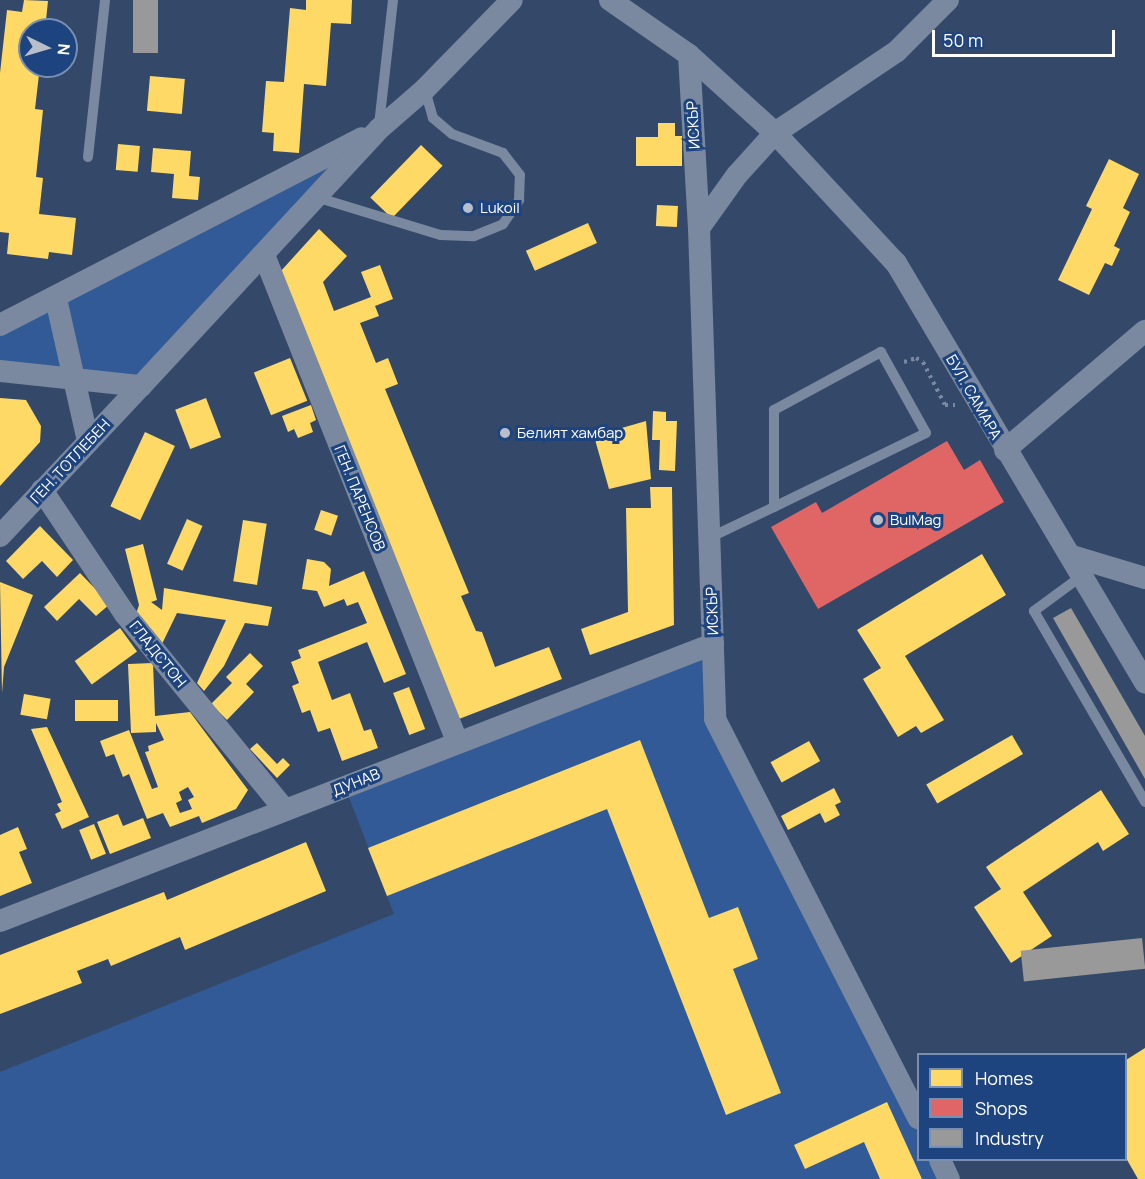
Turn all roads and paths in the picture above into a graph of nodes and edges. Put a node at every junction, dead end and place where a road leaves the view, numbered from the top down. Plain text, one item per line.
1 (105, 0) edge
2 (393, 0) edge
3 (512, 0) edge
4 (610, 0) edge
5 (948, 0) edge
6 (689, 55) junction
7 (425, 89) junction
8 (379, 129) junction
9 (775, 133) junction
10 (88, 157) dead end
11 (319, 198) junction
12 (699, 228) junction
13 (264, 255) junction
14 (56, 299) junction
15 (0, 325) edge
16 (1145, 331) edge
17 (891, 370) junction
18 (0, 371) edge
19 (75, 380) junction
20 (141, 386) junction
21 (974, 396) junction
22 (88, 441) junction
23 (1005, 450) junction
24 (42, 490) junction
25 (774, 507) junction
26 (0, 536) edge
27 (709, 538) junction
28 (1078, 565) junction
29 (1145, 578) edge
30 (713, 644) junction
31 (1145, 683) edge
32 (457, 741) junction
33 (1145, 802) edge
34 (285, 810) junction
35 (0, 921) edge
36 (917, 1116) edge
37 (941, 1161) edge
38 (950, 1179) edge

1 - 10 lane
2 - 8 lane
3 - 7 street
4 - 6 street, БУЛ. САМАРА
5 - 9 street
6 - 9 street, БУЛ. САМАРА
6 - 12 street, ИСКЪР
7 - 8 street
7 - 11 lane
8 - 11 street, ГЕН. ТОТЛЕБЕН
8 - 14 street
9 - 12 street
9 - 21 street, БУЛ. САМАРА
11 - 13 street, ГЕН. ТОТЛЕБЕН
12 - 27 street, ИСКЪР
13 - 20 street, ГЕН. ТОТЛЕБЕН
13 - 32 street, ГЕН. ПАРЕНСОВ
14 - 15 street
14 - 19 street
16 - 23 street
17 - 21 path
17 - 25 lane
17 - 25 lane
18 - 19 street
19 - 20 street
19 - 22 street
20 - 22 street, ГЕН. ТОТЛЕБЕН
21 - 23 street, БУЛ. САМАРА
22 - 24 street, ГЕН. ТОТЛЕБЕН
23 - 28 street, БУЛ. САМАРА
24 - 26 street, ГЕН. ТОТЛЕБЕН
24 - 34 street, ГЛАДСТОН
25 - 27 lane
27 - 30 street, ИСКЪР
28 - 29 street
28 - 31 street, БУЛ. САМАРА
28 - 33 lane
30 - 32 street, ДУНАВ
30 - 36 street, ИСКЪР
32 - 34 street, ДУНАВ
34 - 35 street, ДУНАВ
37 - 38 street

